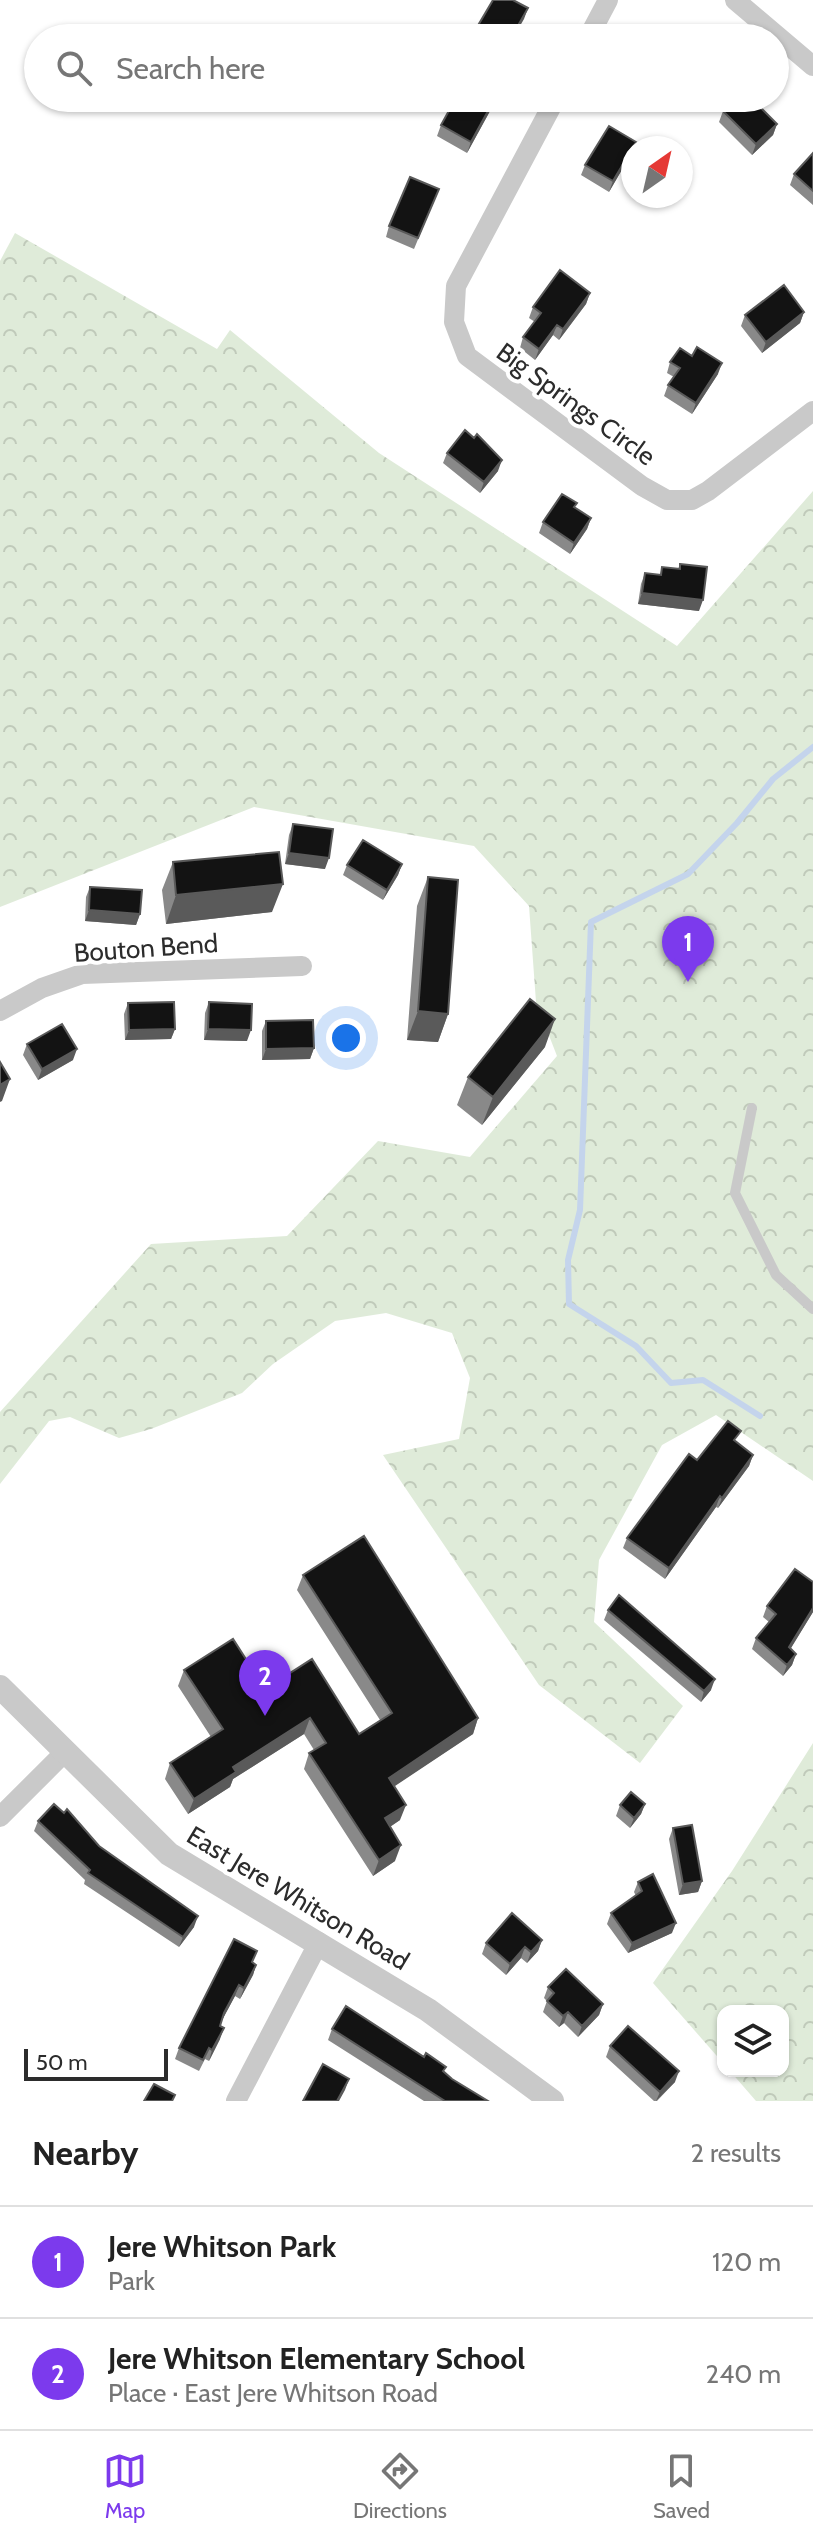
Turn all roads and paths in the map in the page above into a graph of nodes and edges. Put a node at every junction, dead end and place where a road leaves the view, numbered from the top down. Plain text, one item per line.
1 (608, 0) edge
2 (735, 0) edge
3 (595, 24) edge
4 (763, 24) edge
5 (789, 46) edge
6 (813, 66) edge
7 (549, 112) edge
8 (813, 411) edge
9 (302, 966) dead end
10 (0, 1011) edge
11 (752, 1108) dead end
12 (813, 1309) edge
13 (0, 1687) edge
14 (64, 1753) junction
15 (0, 1817) edge
16 (319, 1942) junction
17 (236, 2101) edge
18 (552, 2101) edge

1 - 3 street
2 - 4 street
5 - 6 street
7 - 8 street, Big Springs Circle
9 - 10 street, Bouton Bend
11 - 12 lane
13 - 14 street, East Jere Whitson Road
14 - 15 street
14 - 16 street, East Jere Whitson Road
16 - 17 street
16 - 18 street, East Jere Whitson Road

